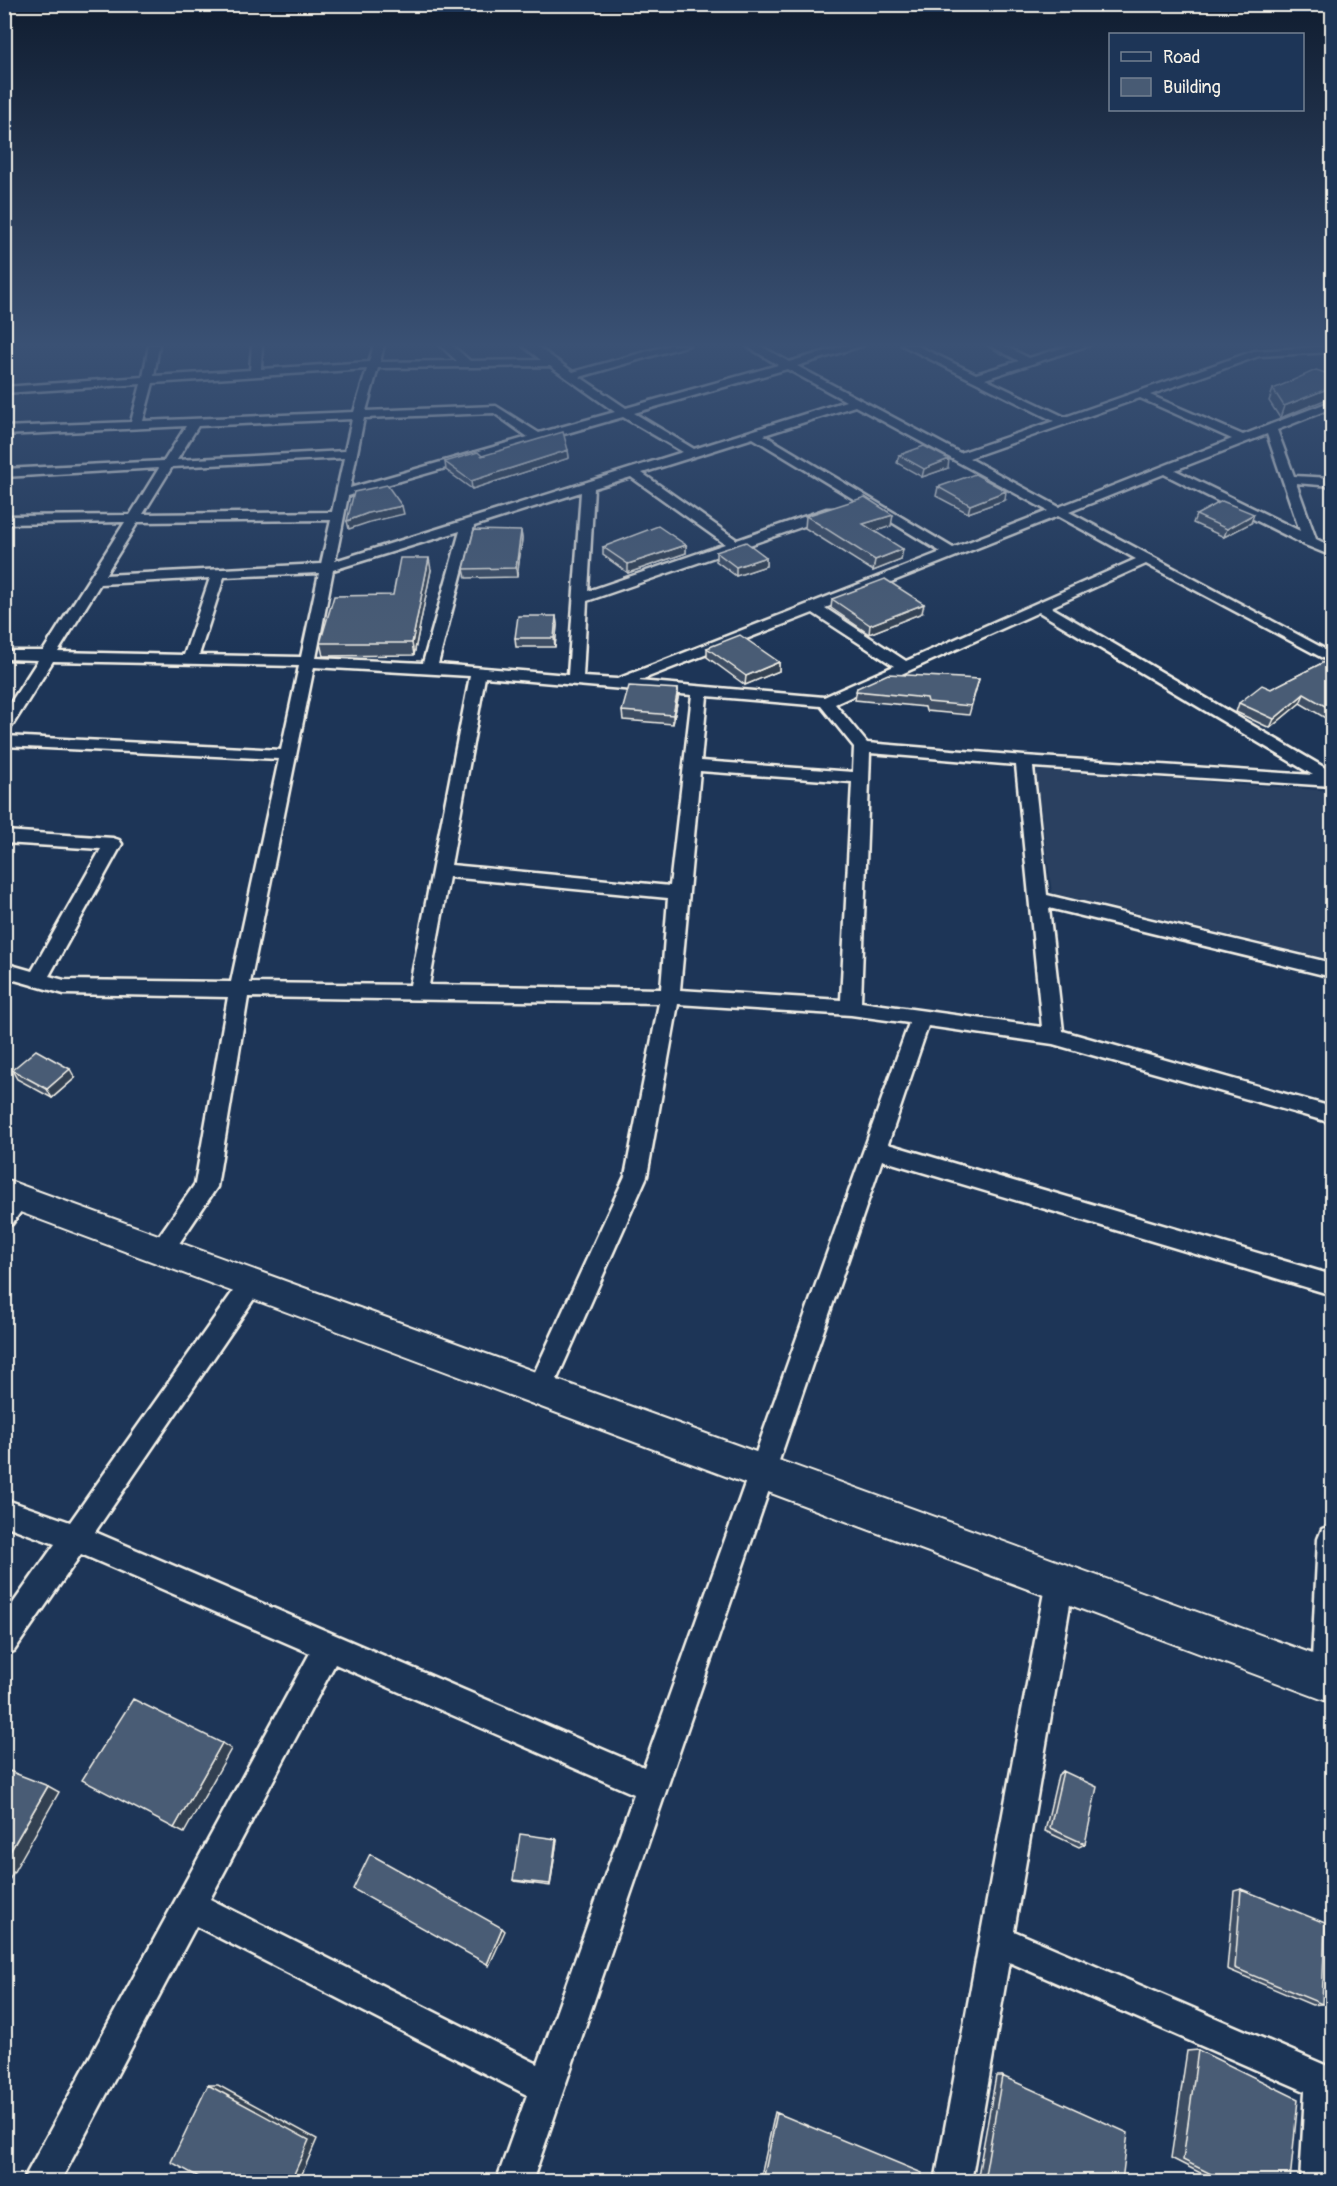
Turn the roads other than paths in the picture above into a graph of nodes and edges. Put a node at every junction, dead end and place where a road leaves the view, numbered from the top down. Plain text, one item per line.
1 (178, 447) edge
2 (352, 447) edge
3 (506, 447) edge
4 (683, 447) edge
5 (713, 447) edge
6 (777, 447) edge
7 (939, 447) edge
8 (990, 447) edge
9 (1223, 447) edge
10 (1278, 447) edge
11 (693, 453) junction
12 (351, 454) junction
13 (959, 458) junction
14 (167, 464) junction
15 (1165, 470) junction
16 (632, 472) junction
17 (4, 473) edge
18 (1289, 479) junction
19 (1332, 482) edge
20 (588, 486) junction
21 (342, 494) junction
22 (865, 500) junction
23 (1058, 511) junction
24 (338, 516) junction
25 (134, 518) junction
26 (4, 520) edge
27 (468, 524) junction
28 (1310, 542) junction
29 (735, 545) junction
30 (1332, 552) edge
31 (952, 553) junction
32 (1147, 559) junction
33 (327, 568) junction
34 (219, 573) junction
35 (96, 580) junction
36 (582, 598) junction
37 (814, 607) junction
38 (1040, 607) junction
39 (4, 655) edge
40 (49, 655) junction
41 (190, 659) junction
42 (1332, 659) edge
43 (307, 662) junction
44 (904, 667) junction
45 (429, 668) junction
46 (478, 672) junction
47 (575, 679) junction
48 (619, 683) junction
49 (700, 690) junction
50 (826, 702) junction
51 (4, 726) edge
52 (4, 741) edge
53 (862, 747) junction
54 (288, 755) junction
55 (1024, 761) junction
56 (692, 765) junction
57 (861, 778) junction
58 (1332, 780) edge
59 (4, 837) edge
60 (441, 870) junction
61 (678, 893) junction
62 (1039, 899) junction
63 (4, 970) edge
64 (1332, 970) edge
65 (37, 980) junction
66 (239, 990) junction
67 (418, 992) junction
68 (670, 996) junction
69 (851, 1008) junction
70 (921, 1018) junction
71 (1053, 1036) junction
72 (1332, 1115) edge
73 (875, 1149) junction
74 (10, 1202) edge
75 (162, 1250) junction
76 (252, 1283) junction
77 (1332, 1285) edge
78 (540, 1389) junction
79 (763, 1471) junction
80 (4, 1512) edge
81 (76, 1538) junction
82 (1332, 1539) edge
83 (1060, 1581) junction
84 (4, 1641) edge
85 (328, 1648) junction
86 (1329, 1681) edge
87 (652, 1786) junction
88 (189, 1905) junction
89 (996, 1940) junction
90 (1328, 2083) edge
91 (547, 2087) junction
92 (40, 2181) edge
93 (514, 2181) edge
94 (953, 2181) edge
95 (1318, 2181) edge

1 - 14 street
2 - 12 street
3 - 21 street
4 - 11 street
5 - 11 street
6 - 22 street
7 - 13 street
8 - 13 street
9 - 15 street
10 - 18 street
11 - 16 street
12 - 14 street
12 - 21 street
13 - 23 street
14 - 17 street
14 - 25 street
15 - 23 street
15 - 28 street
16 - 20 street
16 - 29 street
18 - 19 street
18 - 28 street
20 - 27 street
20 - 36 street
21 - 24 street
22 - 29 street
22 - 31 street
23 - 31 street
23 - 32 street
24 - 25 street
24 - 33 street
25 - 26 street
25 - 35 street
27 - 33 street
27 - 45 street
28 - 30 street
29 - 36 street
31 - 37 street
32 - 38 street
32 - 42 street
33 - 34 street
33 - 43 street
34 - 35 street
34 - 41 street
35 - 40 street
36 - 47 street
37 - 44 street
37 - 48 street
38 - 44 street
38 - 58 street
39 - 40 street
40 - 41 street
40 - 51 street
41 - 43 street
43 - 45 street
43 - 54 street
44 - 50 street
45 - 46 street
46 - 47 street
46 - 60 street
47 - 48 street
48 - 49 street
49 - 50 street
49 - 56 street
50 - 53 street
52 - 54 street
53 - 55 street
53 - 57 street
54 - 66 street
55 - 58 street
55 - 62 street
56 - 57 street
56 - 61 street
57 - 69 street
59 - 65 street
60 - 61 street
60 - 67 street
61 - 68 street
62 - 64 street
62 - 71 street
63 - 65 street
65 - 66 street
66 - 67 street
66 - 75 street
67 - 68 street
68 - 69 street
68 - 78 street
69 - 70 street
70 - 71 street
70 - 73 street
71 - 72 street
73 - 77 street
73 - 79 street
74 - 75 street
75 - 76 street
76 - 78 street
76 - 81 street
78 - 79 street
79 - 83 street
79 - 87 street
80 - 81 street
81 - 84 street
81 - 85 street
82 - 86 street
83 - 86 street
83 - 89 street
85 - 87 street
85 - 88 street
87 - 91 street
88 - 91 street
88 - 92 street
89 - 90 street
89 - 94 street
90 - 95 street
91 - 93 street

